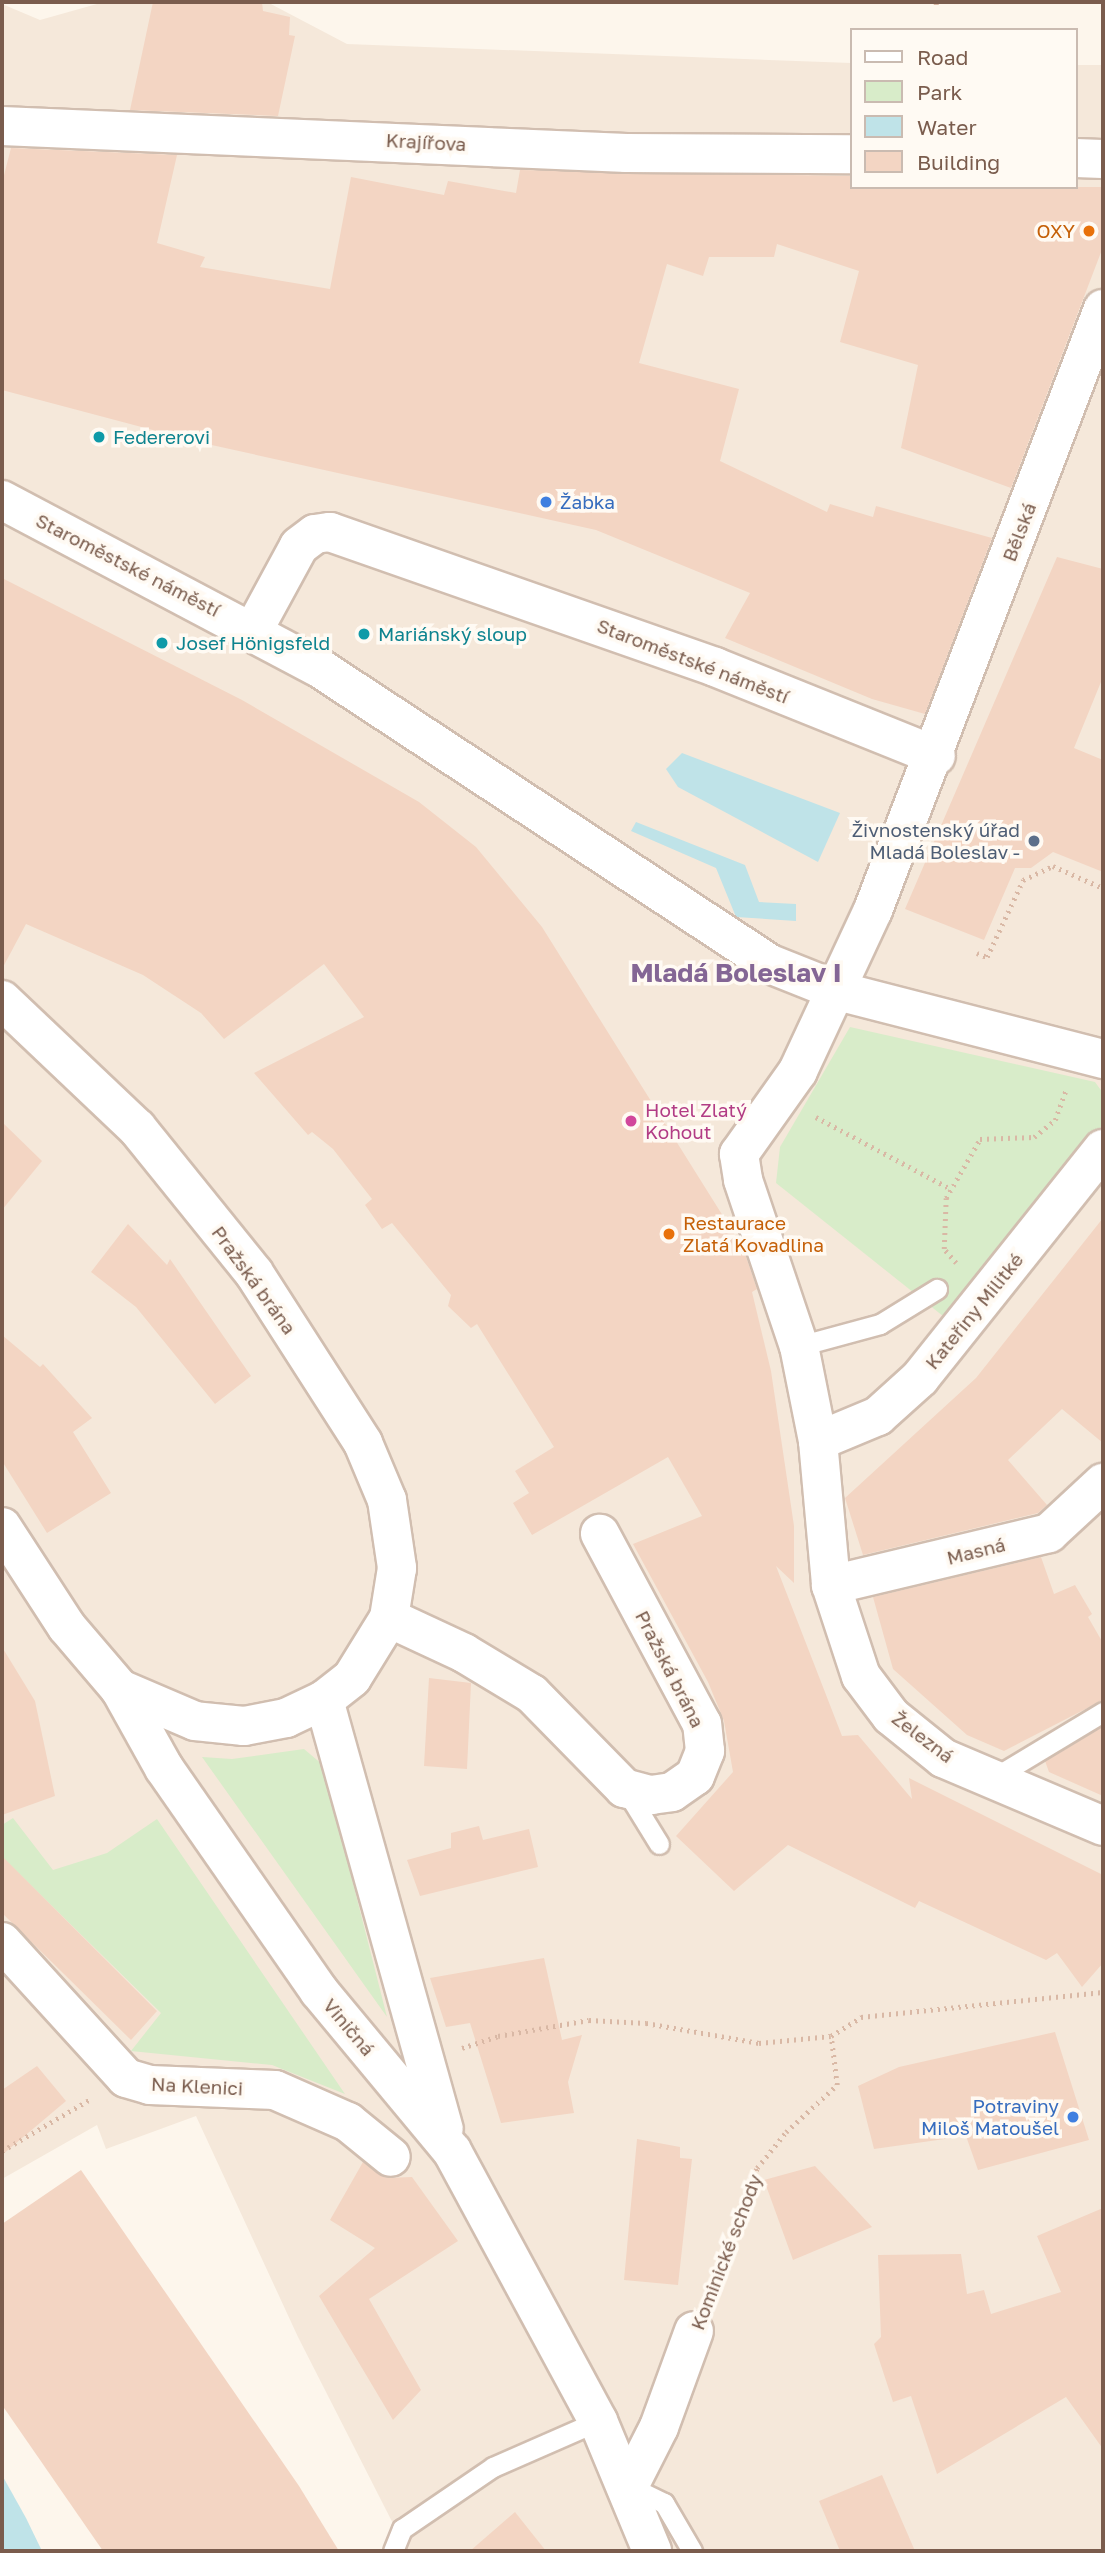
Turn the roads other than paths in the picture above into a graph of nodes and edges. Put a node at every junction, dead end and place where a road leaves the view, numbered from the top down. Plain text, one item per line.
1 (2, 126) edge
2 (850, 154) edge
3 (1077, 158) edge
4 (1103, 159) edge
5 (1103, 309) edge
6 (2, 500) edge
7 (254, 629) junction
8 (936, 756) junction
9 (838, 992) junction
10 (2, 1000) edge
11 (1092, 1054) edge
12 (1103, 1149) edge
13 (937, 1289) dead end
14 (799, 1346) junction
15 (818, 1441) junction
16 (1103, 1483) edge
17 (2, 1527) edge
18 (600, 1534) dead end
19 (831, 1586) junction
20 (389, 1618) junction
21 (120, 1689) junction
22 (324, 1700) junction
23 (1103, 1712) edge
24 (991, 1779) junction
25 (624, 1788) junction
26 (1103, 1826) edge
27 (659, 1844) dead end
28 (2, 1942) edge
29 (452, 2151) junction
30 (391, 2157) dead end
31 (694, 2331) road end
32 (598, 2421) junction
33 (629, 2486) junction
34 (393, 2551) edge
35 (652, 2551) edge
36 (692, 2551) edge

1 - 2 street, Krajířova
3 - 4 street
5 - 8 street, Bělská
6 - 7 street, Staroměstské náměstí
7 - 8 street, Staroměstské náměstí
7 - 9 street, Staroměstské náměstí
8 - 9 street
9 - 11 street, Staroměstské náměstí
9 - 14 street, Železná
10 - 20 street, Pražská brána
12 - 15 street, Kateřiny Militké
13 - 14 lane
14 - 15 street, Železná
15 - 19 street, Železná
16 - 19 street, Masná
17 - 21 street, Viničná
18 - 25 street, Pražská brána
19 - 24 street, Železná
20 - 22 street, Pražská brána
20 - 25 street
21 - 22 street, Pražská brána
21 - 29 street, Viničná
22 - 29 street
23 - 24 lane
24 - 26 street, Železná
25 - 27 lane
28 - 30 street, Na Klenici
29 - 32 street, Viničná
31 - 33 street, Kominické schody
32 - 33 street, Viničná
32 - 34 lane
33 - 35 street, Viničná
33 - 36 lane

